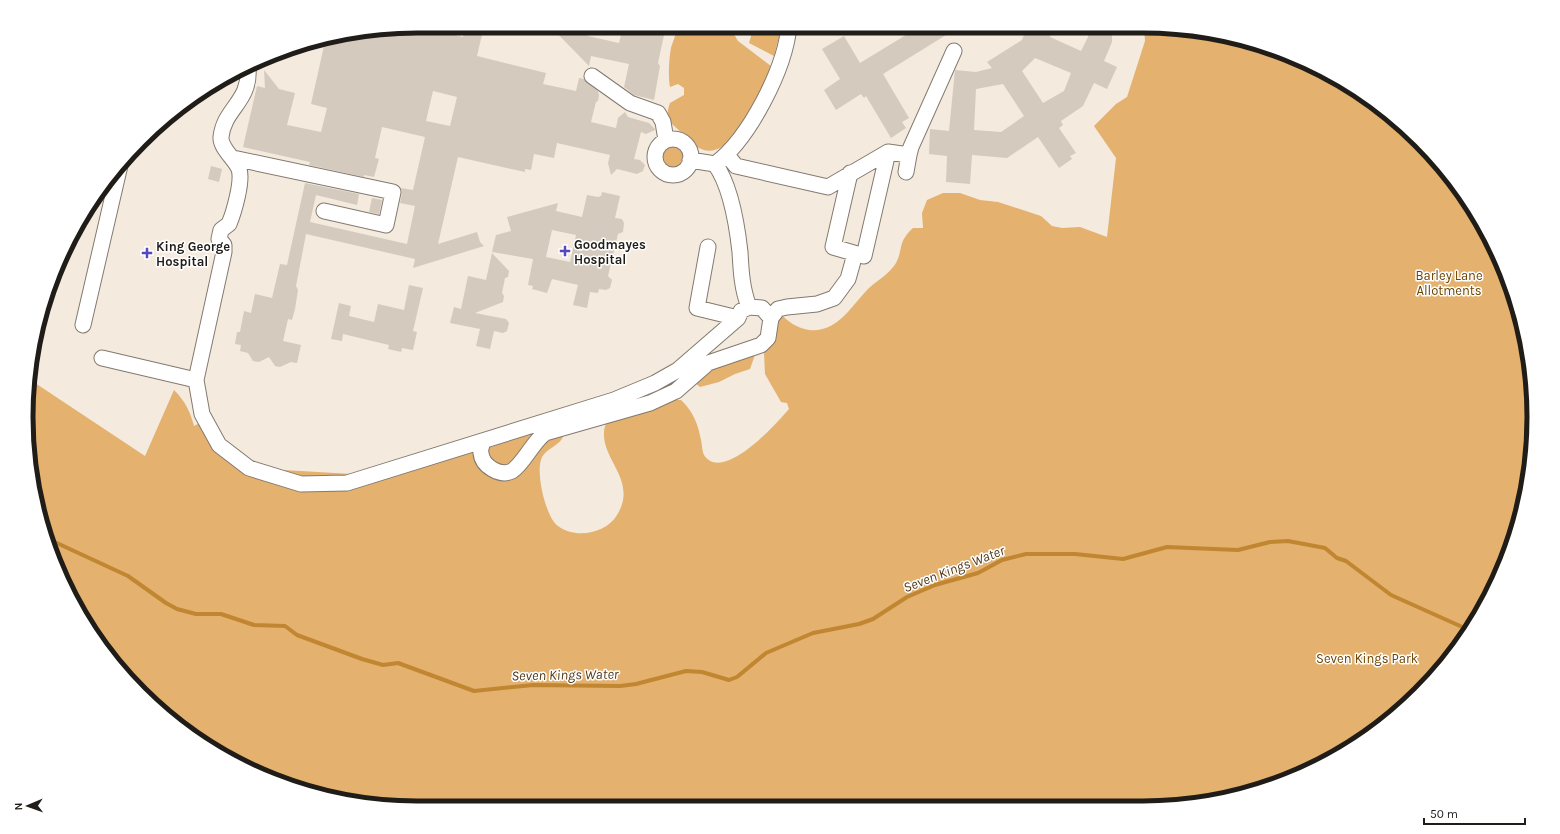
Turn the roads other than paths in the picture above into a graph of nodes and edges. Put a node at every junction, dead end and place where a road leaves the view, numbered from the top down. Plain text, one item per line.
1 (787, 33) edge
2 (954, 51) dead end
3 (248, 73) edge
4 (592, 76) dead end
5 (666, 140) junction
6 (888, 152) junction
7 (727, 155) junction
8 (909, 155) junction
9 (233, 158) junction
10 (690, 160) junction
11 (715, 164) junction
12 (906, 172) dead end
13 (850, 173) junction
14 (117, 177) edge
15 (324, 211) dead end
16 (708, 247) dead end
17 (855, 254) junction
18 (749, 306) junction
19 (738, 318) junction
20 (771, 318) junction
21 (83, 325) dead end
22 (102, 358) dead end
23 (196, 380) junction
24 (483, 441) junction

1 - 7 lane
2 - 8 lane
3 - 9 lane
4 - 5 lane
5 - 10 lane
5 - 10 lane
6 - 8 lane
6 - 13 lane
6 - 17 lane
7 - 11 lane
7 - 13 lane
8 - 12 lane
9 - 15 lane
9 - 23 lane
10 - 11 lane
11 - 18 lane
13 - 17 lane
14 - 21 lane
16 - 19 lane
17 - 20 lane
18 - 19 lane
18 - 20 lane
19 - 24 lane
20 - 24 lane
22 - 23 lane
23 - 24 lane

